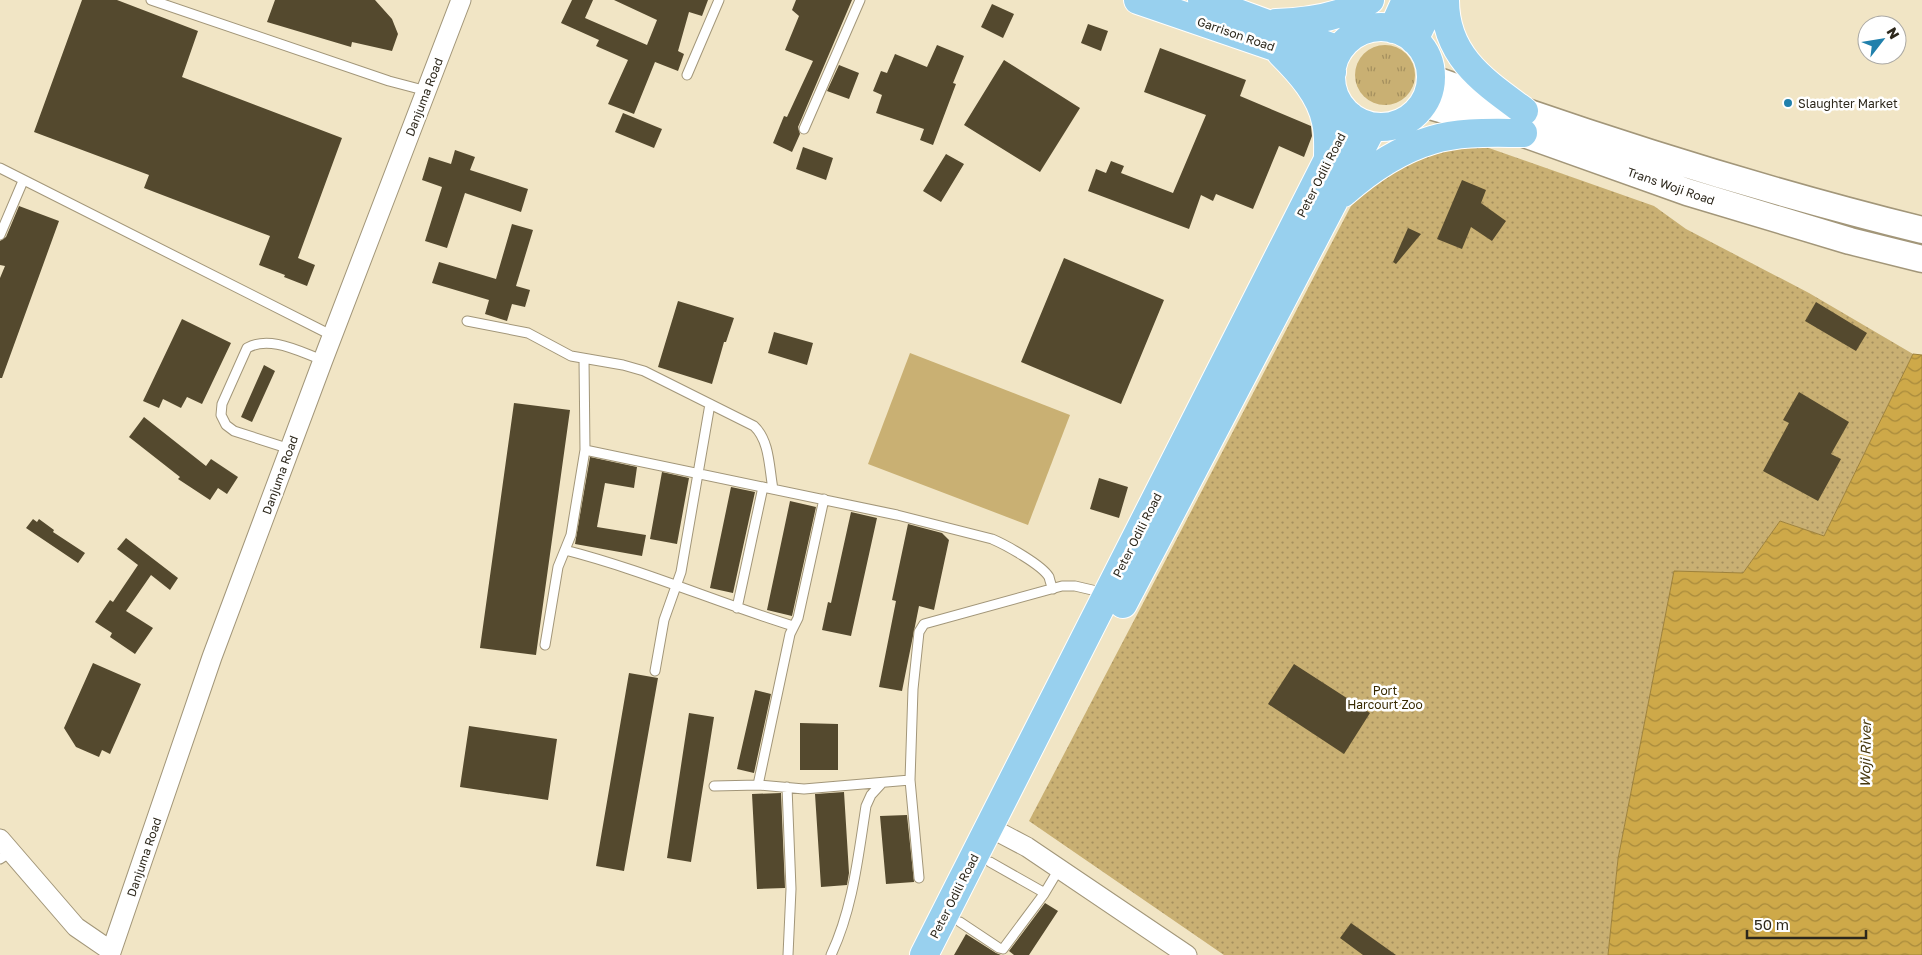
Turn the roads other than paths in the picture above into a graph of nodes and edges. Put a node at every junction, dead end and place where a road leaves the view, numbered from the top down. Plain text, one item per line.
1 (151, 0) edge
2 (461, 0) edge
3 (719, 0) edge
4 (860, 0) edge
5 (1138, 0) edge
6 (1202, 0) edge
7 (1370, 0) edge
8 (1406, 0) edge
9 (1433, 0) edge
10 (1445, 0) edge
11 (1403, 34) junction
12 (1270, 35) junction
13 (1336, 61) junction
14 (687, 75) dead end
15 (427, 91) junction
16 (1428, 91) junction
17 (1361, 122) junction
18 (1524, 122) junction
19 (804, 129) dead end
20 (1328, 163) junction
21 (0, 168) edge
22 (24, 181) junction
23 (1331, 204) junction
24 (1922, 230) edge
25 (0, 235) edge
26 (1922, 259) edge
27 (466, 321) dead end
28 (333, 336) junction
29 (584, 359) junction
30 (323, 360) junction
31 (710, 404) junction
32 (290, 449) junction
33 (586, 450) junction
34 (697, 473) junction
35 (763, 487) junction
36 (773, 489) junction
37 (824, 500) junction
38 (565, 550) junction
39 (676, 584) junction
40 (1053, 589) junction
41 (1107, 593) junction
42 (737, 608) junction
43 (793, 626) junction
44 (545, 645) dead end
45 (655, 671) dead end
46 (910, 780) junction
47 (882, 783) junction
48 (758, 785) junction
49 (714, 786) dead end
50 (787, 787) junction
51 (996, 830) junction
52 (4, 850) edge
53 (990, 862) junction
54 (1059, 869) junction
55 (919, 878) dead end
56 (1043, 892) junction
57 (960, 922) junction
58 (111, 953) edge
59 (788, 955) edge
60 (831, 955) edge
61 (924, 955) edge
62 (943, 955) edge
63 (1187, 955) edge

1 - 15 lane
2 - 15 street, Danjuma Road
3 - 14 lane
4 - 19 lane
5 - 12 main road, Garrison Road
6 - 12 main road, Garrison Road
7 - 12 main road
8 - 11 main road
9 - 11 main road
10 - 18 main road
11 - 13 main road
11 - 16 main road
12 - 13 main road, Garrison Road
12 - 20 main road
13 - 17 main road
15 - 28 street, Danjuma Road
16 - 17 main road
16 - 18 main road, Trans Woji Road
17 - 20 main road, Peter Odili Road
17 - 23 main road, Peter Odili Road
18 - 23 main road
18 - 24 main road, Trans Woji Road
18 - 26 main road, Trans Woji Road
20 - 41 main road, Peter Odili Road
21 - 22 lane
22 - 25 lane
22 - 28 lane
23 - 51 main road, Peter Odili Road
27 - 29 lane
28 - 30 street, Danjuma Road
29 - 31 lane
29 - 33 lane
30 - 32 street, Danjuma Road
30 - 32 lane
31 - 34 lane
31 - 36 lane
32 - 58 street, Danjuma Road
33 - 34 lane
33 - 38 lane
34 - 35 lane
34 - 39 lane
35 - 36 lane
35 - 42 lane
36 - 37 lane
37 - 40 lane
37 - 43 lane
38 - 39 lane
38 - 44 lane
39 - 42 lane
39 - 45 lane
40 - 41 lane
40 - 46 lane
41 - 51 main road, Peter Odili Road
42 - 43 lane
43 - 48 lane
46 - 47 lane
46 - 55 lane
47 - 50 lane
47 - 60 lane
48 - 49 lane
48 - 50 lane
50 - 59 lane
51 - 53 main road, Peter Odili Road
51 - 54 street
51 - 61 main road, Peter Odili Road
52 - 58 street
53 - 56 lane
53 - 57 main road, Peter Odili Road
54 - 56 lane
54 - 63 street
56 - 57 lane
57 - 62 main road, Peter Odili Road

